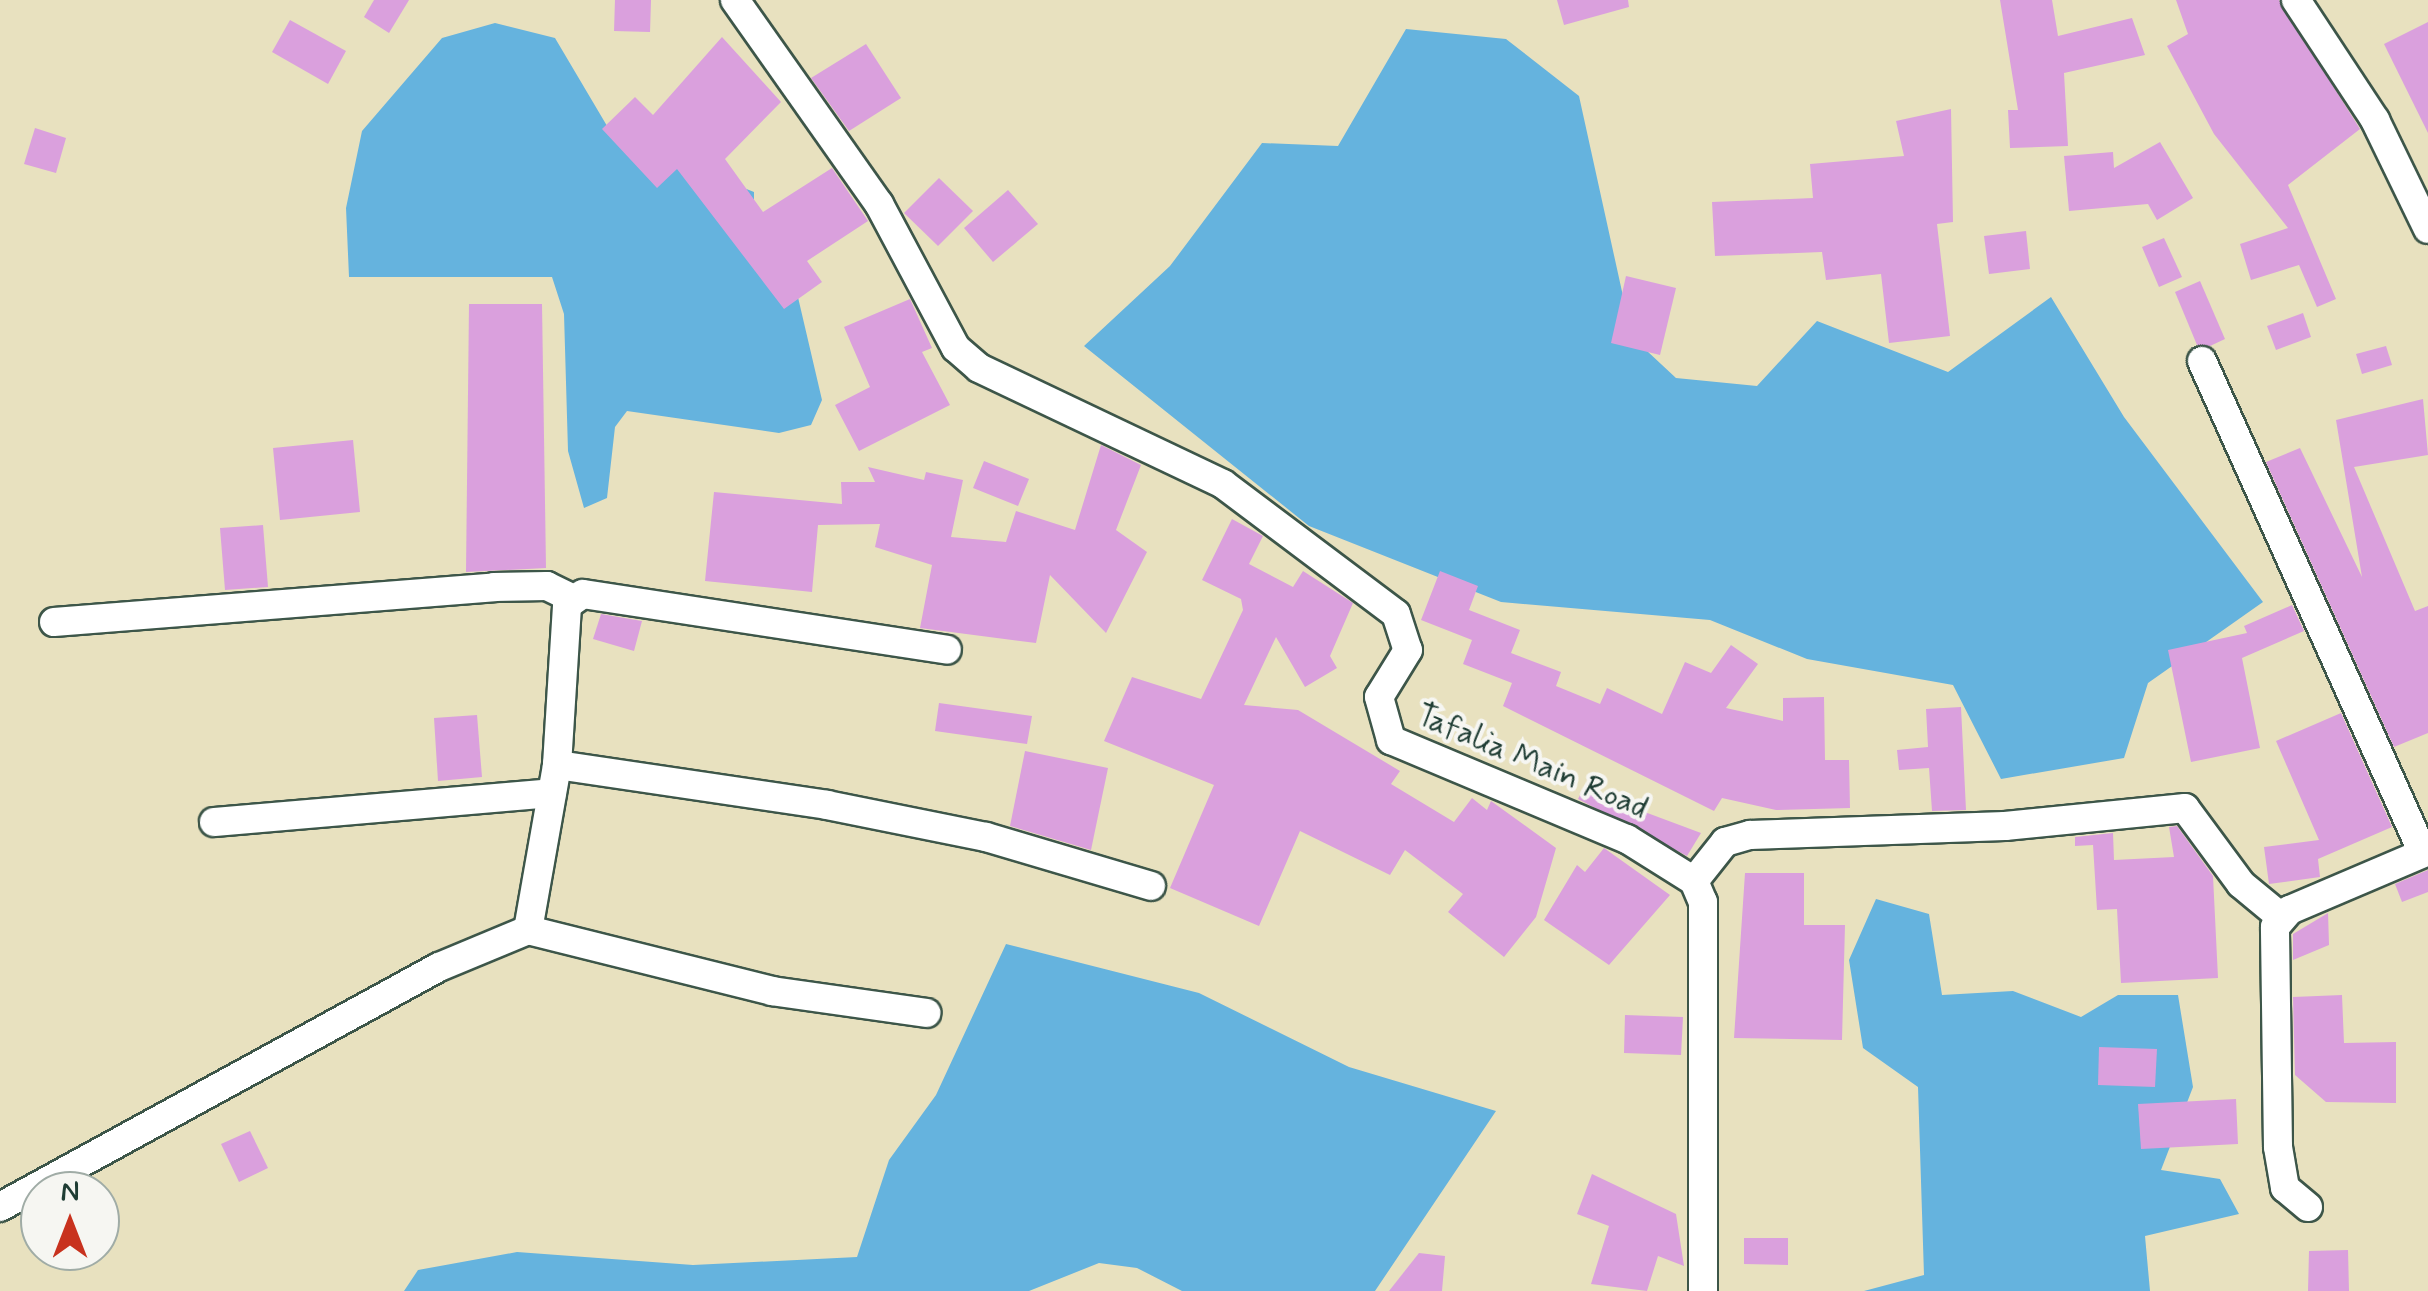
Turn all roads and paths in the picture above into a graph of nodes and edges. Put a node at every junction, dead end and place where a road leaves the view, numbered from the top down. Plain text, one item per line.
1 (734, 0) edge
2 (2296, 0) edge
3 (2428, 229) edge
4 (2202, 361) dead end
5 (572, 598) junction
6 (54, 622) dead end
7 (946, 650) dead end
8 (554, 779) junction
9 (214, 822) dead end
10 (2426, 852) edge
11 (1694, 882) junction
12 (1151, 886) dead end
13 (2281, 917) junction
14 (528, 930) junction
15 (926, 1013) dead end
16 (0, 1207) edge
17 (2308, 1208) dead end
18 (1703, 1291) edge

1 - 11 street, Tafalia Main Road
2 - 3 street
4 - 10 street
5 - 6 street
5 - 7 street
5 - 8 street
8 - 9 street
8 - 12 street
8 - 14 street
10 - 13 street
11 - 13 street
11 - 18 street
13 - 17 street
14 - 15 street
14 - 16 street

